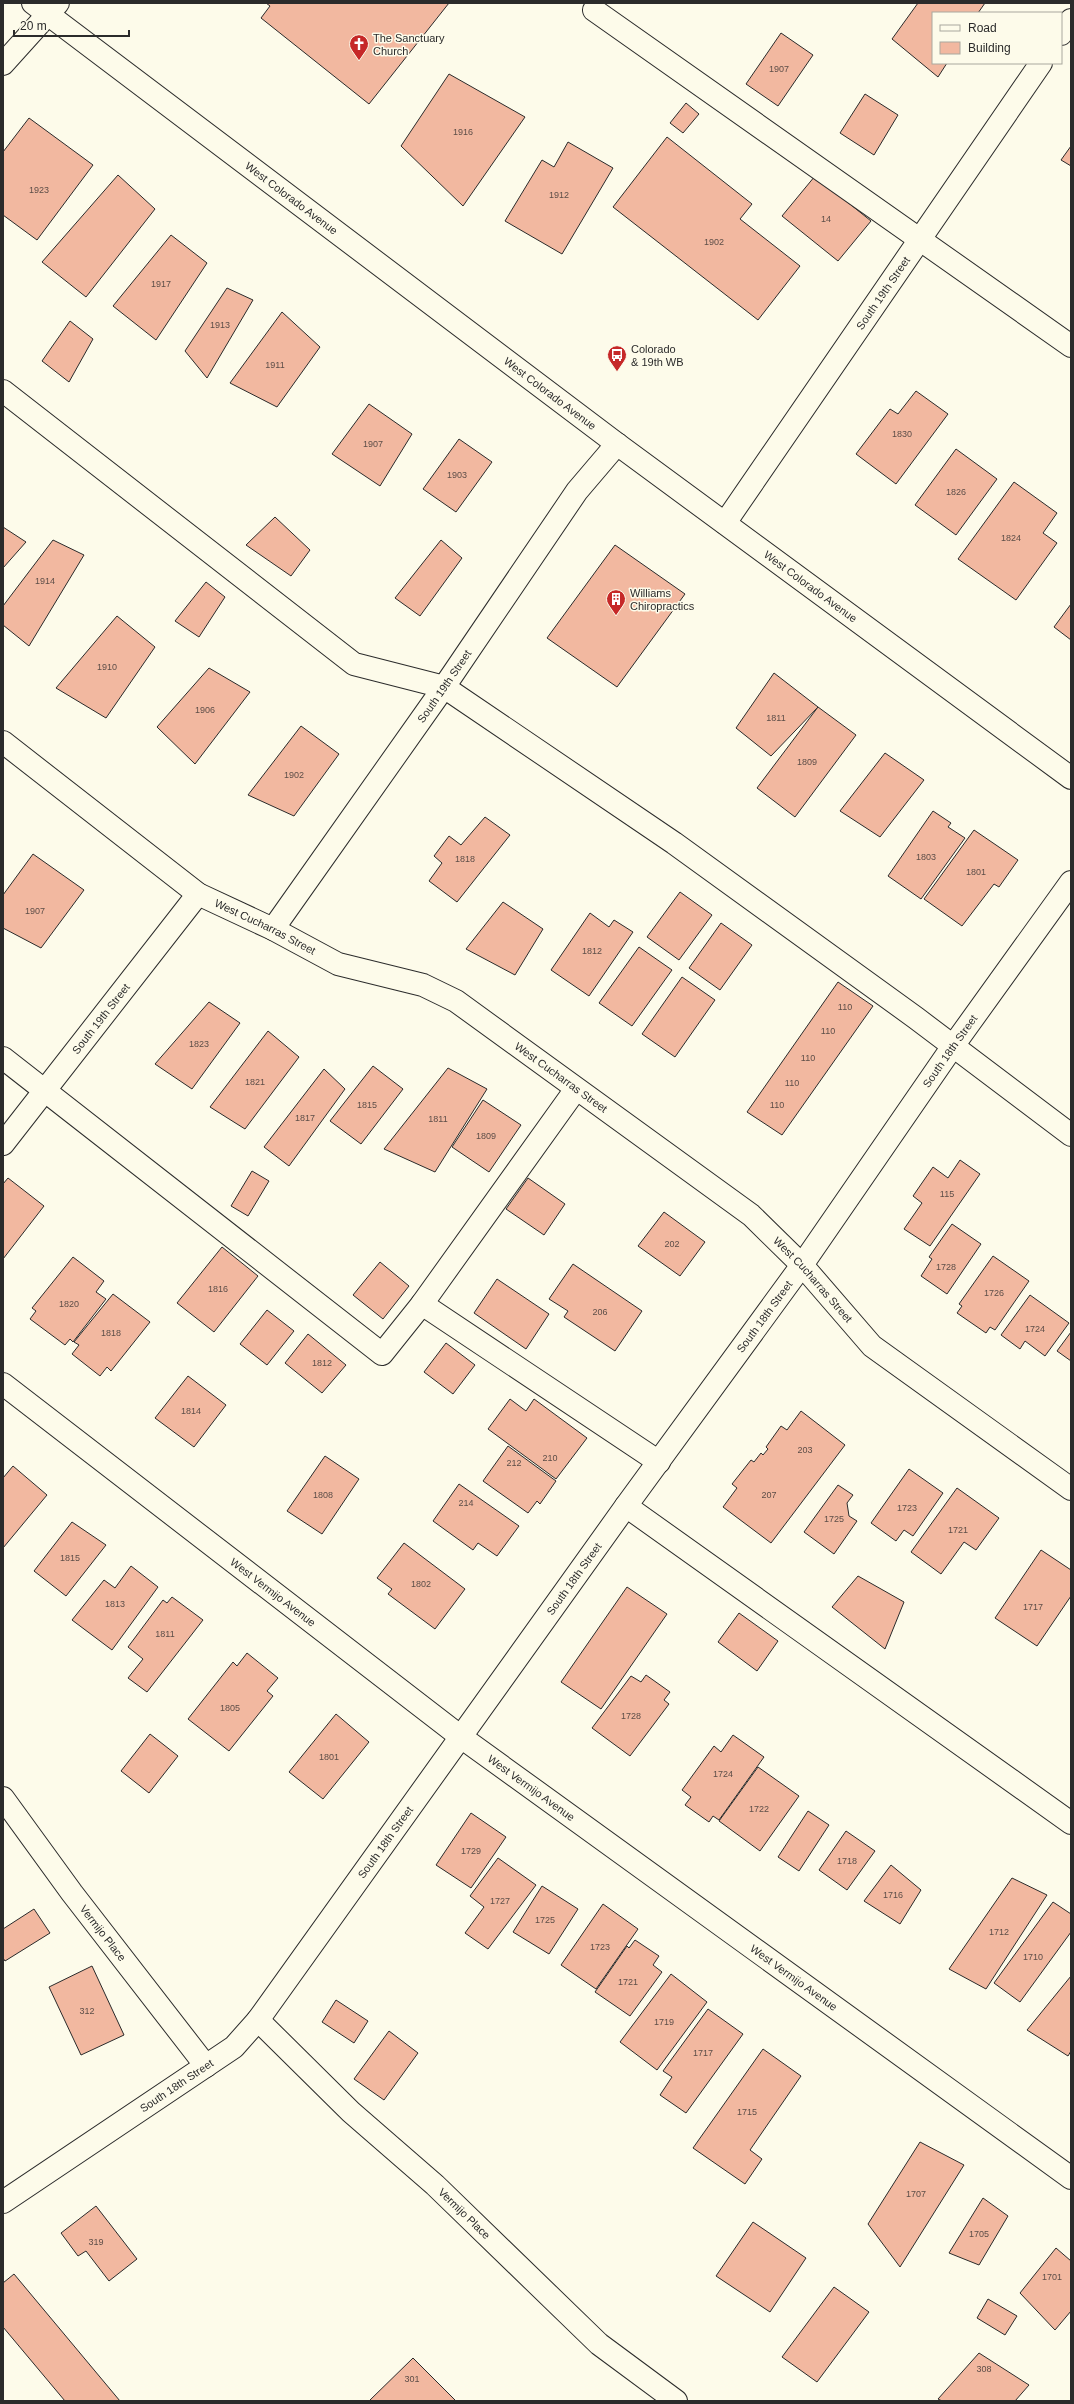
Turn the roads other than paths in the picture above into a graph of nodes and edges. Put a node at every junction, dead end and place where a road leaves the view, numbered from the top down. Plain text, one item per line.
1 (47, 7) edge
2 (594, 10) dead end
3 (1071, 20) edge
4 (1062, 33) edge
5 (3, 64) edge
6 (1040, 64) edge
7 (921, 238) junction
8 (1071, 346) edge
9 (3, 391) edge
10 (617, 444) junction
11 (725, 523) junction
12 (444, 687) junction
13 (3, 742) edge
14 (1071, 778) edge
15 (1071, 882) edge
16 (198, 894) junction
17 (273, 929) junction
18 (953, 1046) junction
19 (3, 1058) edge
20 (576, 1089) junction
21 (44, 1090) junction
22 (1071, 1135) edge
23 (3, 1144) edge
24 (802, 1265) junction
25 (422, 1304) junction
26 (3, 1384) edge
27 (659, 1462) junction
28 (1071, 1489) edge
29 (626, 1506) junction
30 (461, 1737) junction
31 (3, 1798) edge
32 (1071, 1822) edge
33 (258, 2020) junction
34 (206, 2066) junction
35 (1071, 2178) edge
36 (3, 2202) edge
37 (676, 2401) edge

1 - 5 street
1 - 10 street, West Colorado Avenue
2 - 7 street
3 - 4 street
6 - 7 street, South 19th Street
7 - 8 street
7 - 11 street, South 19th Street
9 - 12 street
10 - 11 street, West Colorado Avenue
10 - 12 street, South 19th Street
11 - 14 street, West Colorado Avenue
12 - 17 street, South 19th Street
12 - 18 street
13 - 16 street, West Cucharras Street
15 - 18 street, South 18th Street
16 - 17 street, West Cucharras Street
16 - 21 street, South 19th Street
17 - 20 street, West Cucharras Street
18 - 22 street
18 - 24 street, South 18th Street
19 - 21 street
20 - 24 street, West Cucharras Street
20 - 25 street
21 - 23 street, South 19th Street
21 - 25 street
24 - 27 street, South 18th Street
24 - 28 street, West Cucharras Street
25 - 27 street
26 - 30 street, West Vermijo Avenue
27 - 29 street, South 18th Street
29 - 30 street, South 18th Street
29 - 32 street
30 - 33 street, South 18th Street
30 - 35 street, West Vermijo Avenue
31 - 34 street, Vermijo Place
33 - 34 street, South 18th Street
33 - 37 street, Vermijo Place
34 - 36 street, South 18th Street

